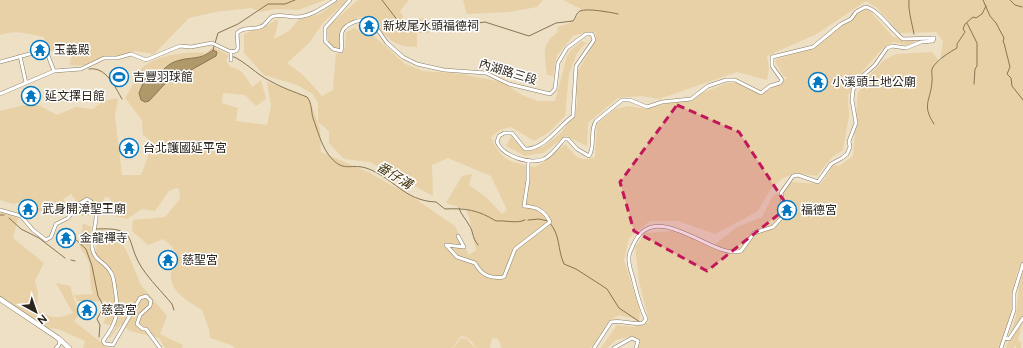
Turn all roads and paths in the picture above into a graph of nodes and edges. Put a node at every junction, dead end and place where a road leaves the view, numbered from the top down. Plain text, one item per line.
1 (335, 0) edge
2 (350, 0) edge
3 (231, 51) junction
4 (20, 56) junction
5 (231, 60) dead end
6 (0, 62) edge
7 (54, 71) junction
8 (26, 83) junction
9 (0, 94) edge
10 (528, 160) junction
11 (0, 210) edge
12 (458, 236) dead end
13 (1023, 264) edge
14 (0, 299) edge
15 (1023, 318) edge
16 (1004, 338) junction
17 (60, 340) junction
18 (56, 348) edge
19 (69, 348) edge
20 (160, 348) edge
21 (594, 348) edge
22 (614, 348) edge
23 (636, 348) edge
24 (1001, 348) edge

1 - 3 street
2 - 10 street, 內湖路三段
3 - 5 street
3 - 7 street
4 - 6 street
4 - 7 street
4 - 8 street
7 - 8 street
8 - 9 street
10 - 12 street
10 - 21 street
11 - 20 street
13 - 16 street
14 - 17 street
15 - 16 street
16 - 24 street
17 - 18 street
17 - 19 street
22 - 23 street

